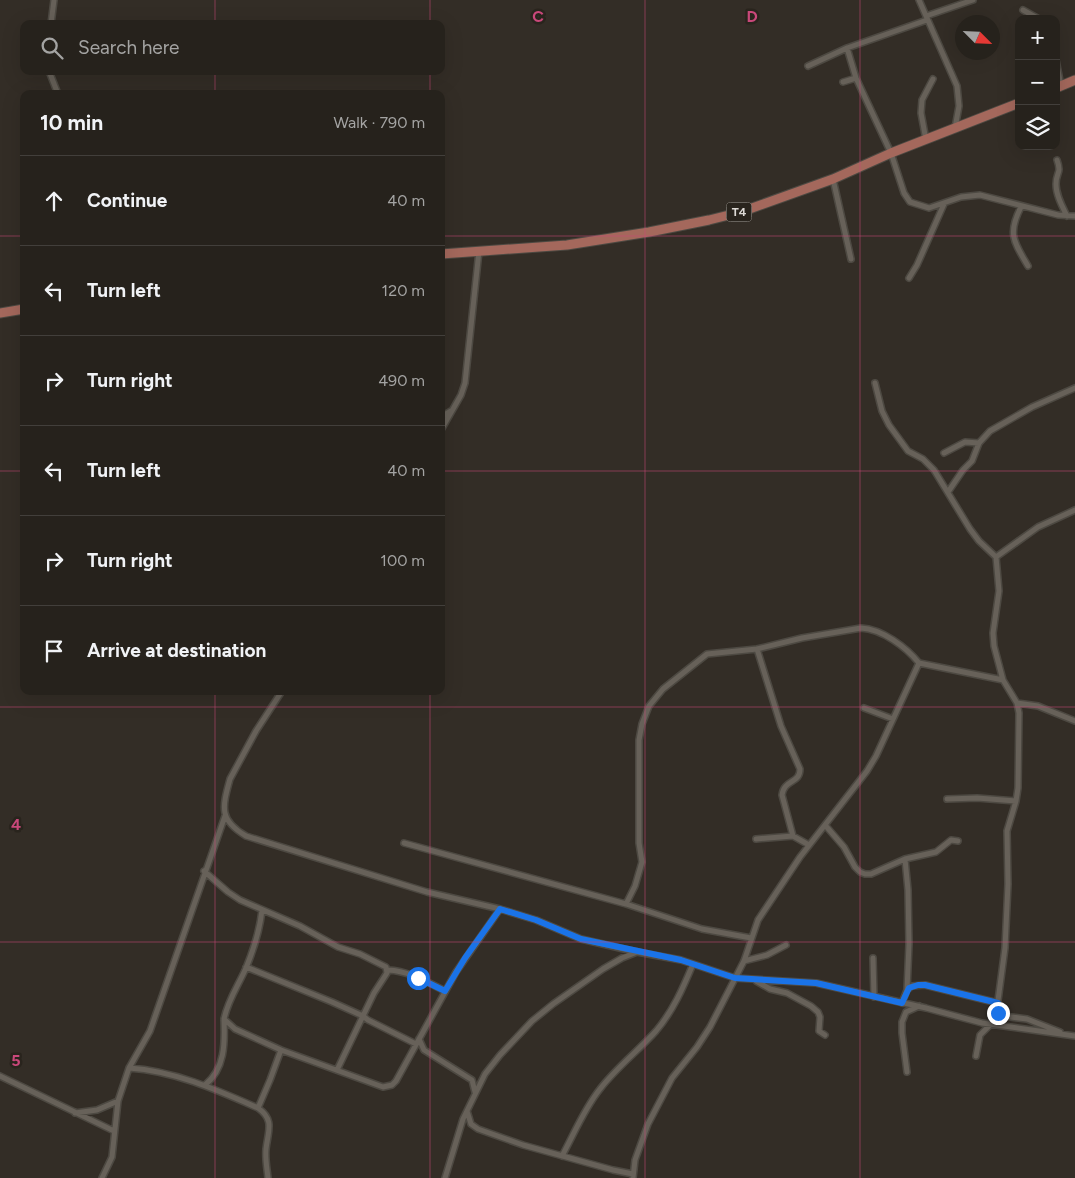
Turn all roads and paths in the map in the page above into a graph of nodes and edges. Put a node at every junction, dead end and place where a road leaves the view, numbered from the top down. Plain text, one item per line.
1 (54, 0) edge
2 (919, 0) edge
3 (971, 0) edge
4 (1023, 10) dead end
5 (1032, 15) edge
6 (927, 18) junction
7 (52, 20) edge
8 (847, 48) junction
9 (808, 66) dead end
10 (51, 75) edge
11 (856, 78) junction
12 (933, 80) dead end
13 (1075, 80) edge
14 (843, 82) dead end
15 (1060, 87) edge
16 (56, 90) edge
17 (1015, 105) edge
18 (955, 129) junction
19 (926, 141) junction
20 (892, 153) junction
21 (1057, 160) dead end
22 (833, 179) junction
23 (944, 204) junction
24 (1021, 207) junction
25 (1067, 216) junction
26 (1075, 216) edge
27 (479, 252) junction
28 (445, 254) edge
29 (851, 259) dead end
30 (1028, 266) dead end
31 (909, 278) dead end
32 (20, 310) edge
33 (0, 313) edge
34 (875, 383) dead end
35 (1075, 388) edge
36 (454, 409) junction
37 (445, 415) edge
38 (445, 424) edge
39 (980, 443) junction
40 (944, 453) dead end
41 (948, 492) junction
42 (1075, 510) edge
43 (996, 557) junction
44 (757, 648) junction
45 (919, 662) junction
46 (1003, 680) junction
47 (279, 695) edge
48 (1017, 703) junction
49 (864, 708) dead end
50 (893, 719) junction
51 (1075, 721) edge
52 (947, 799) dead end
53 (1016, 801) junction
54 (225, 815) junction
55 (825, 825) junction
56 (793, 836) junction
57 (756, 839) dead end
58 (958, 840) dead end
59 (404, 843) dead end
60 (810, 845) junction
61 (905, 858) junction
62 (896, 862) junction
63 (204, 871) junction
64 (906, 871) junction
65 (626, 904) junction
66 (500, 909) junction
67 (262, 910) junction
68 (752, 938) junction
69 (786, 945) dead end
70 (637, 952) junction
71 (873, 958) dead end
72 (744, 961) junction
73 (693, 964) junction
74 (246, 967) junction
75 (388, 970) junction
76 (735, 978) junction
77 (753, 980) junction
78 (907, 990) junction
79 (445, 991) junction
80 (874, 997) junction
81 (902, 1003) junction
82 (998, 1003) junction
83 (919, 1006) junction
84 (363, 1016) junction
85 (224, 1020) junction
86 (991, 1024) junction
87 (1062, 1033) junction
88 (824, 1035) dead end
89 (1075, 1036) edge
90 (419, 1038) junction
91 (416, 1044) junction
92 (281, 1050) junction
93 (424, 1050) junction
94 (410, 1054) junction
95 (976, 1056) dead end
96 (129, 1068) junction
97 (337, 1070) junction
98 (907, 1072) dead end
99 (485, 1074) junction
100 (0, 1076) edge
101 (472, 1080) junction
102 (205, 1085) junction
103 (475, 1096) junction
104 (118, 1101) junction
105 (258, 1108) junction
106 (467, 1111) junction
107 (75, 1112) junction
108 (114, 1130) junction
109 (562, 1156) junction
110 (633, 1176) edge
111 (102, 1178) edge
112 (268, 1178) edge
113 (445, 1178) edge

1 - 7 street
2 - 6 street
3 - 6 street
4 - 5 street
6 - 8 street
6 - 18 street
8 - 9 street
8 - 11 street
10 - 16 street
11 - 14 street
11 - 20 street
12 - 19 street
13 - 15 highway
17 - 18 highway, T4
18 - 19 highway, T4
19 - 20 highway, T4
20 - 22 highway, T4
20 - 23 street
21 - 25 street
22 - 27 highway, T4
22 - 29 street
23 - 24 street
23 - 31 street
24 - 25 street
24 - 30 street
25 - 26 street
27 - 28 highway, T4
27 - 36 street
32 - 33 highway
34 - 41 street
35 - 39 street
36 - 37 street
36 - 38 street
39 - 40 street
39 - 41 street
41 - 43 street
42 - 43 street
43 - 46 street
44 - 45 street
44 - 56 street
44 - 65 street
45 - 46 street
45 - 50 street
46 - 48 street
47 - 54 street
48 - 51 street
48 - 53 street
49 - 50 street
50 - 55 street
52 - 53 street
53 - 82 street
54 - 63 street
54 - 66 street
55 - 60 street
55 - 62 street
56 - 57 street
56 - 60 street
58 - 61 street
59 - 65 street
60 - 68 street
61 - 62 street
61 - 64 street
62 - 64 street
63 - 67 street
63 - 96 street
64 - 78 street
65 - 68 street
66 - 70 street
66 - 79 street
67 - 74 street
67 - 75 street
68 - 72 street
69 - 72 street
70 - 73 street
70 - 99 street
71 - 80 street
72 - 76 street
73 - 76 street
73 - 109 street
74 - 84 street
74 - 85 street
75 - 79 street
75 - 84 street
76 - 77 street
76 - 110 street
77 - 80 street
77 - 88 street
78 - 81 street
78 - 82 street
79 - 90 street
80 - 81 street
81 - 83 street
82 - 87 street
83 - 86 street
83 - 98 street
84 - 91 street
84 - 97 street
85 - 92 street
85 - 102 street
86 - 87 street
86 - 95 street
87 - 89 street
90 - 91 street
90 - 93 street
91 - 94 street
92 - 97 street
92 - 105 street
93 - 94 street
93 - 101 street
94 - 97 street
96 - 102 street
96 - 104 street
99 - 101 street
99 - 103 street
100 - 107 street
101 - 103 street
102 - 105 street
103 - 106 street
104 - 107 street
104 - 108 street
105 - 112 street
106 - 109 street
106 - 113 street
107 - 108 street
108 - 111 street
109 - 110 street

